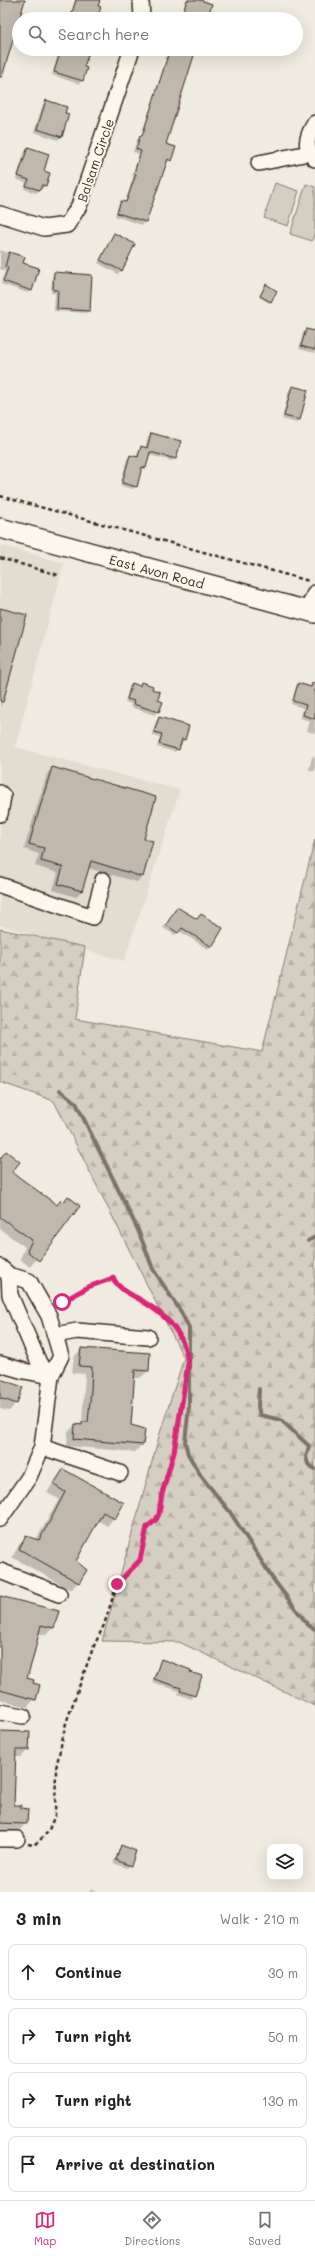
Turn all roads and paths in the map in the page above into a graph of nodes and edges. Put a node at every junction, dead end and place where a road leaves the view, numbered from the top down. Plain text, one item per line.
1 (141, 0) edge
2 (142, 12) edge
3 (130, 56) edge
4 (315, 123) edge
5 (312, 156) edge
6 (259, 163) dead end
7 (0, 214) edge
8 (0, 496) edge
9 (0, 528) edge
10 (0, 558) edge
11 (58, 575) dead end
12 (315, 583) edge
13 (315, 593) edge
14 (311, 612) edge
15 (0, 793) edge
16 (0, 814) edge
17 (103, 880) dead end
18 (0, 885) edge
19 (4, 1271) edge
20 (62, 1302) dead end
21 (55, 1335) junction
22 (148, 1337) dead end
23 (0, 1364) edge
24 (51, 1376) junction
25 (42, 1447) junction
26 (120, 1472) dead end
27 (2, 1511) edge
28 (0, 1571) edge
29 (59, 1594) dead end
30 (0, 1712) edge
31 (23, 1716) dead end
32 (0, 1839) edge
33 (22, 1842) joint

1 - 2 street
3 - 7 street, Balsam Circle
4 - 5 street
5 - 6 street
8 - 12 path
9 - 14 main road, East Avon Road
10 - 11 path
13 - 14 street
15 - 16 street
17 - 18 street
19 - 21 street
19 - 24 street
20 - 33 path
21 - 22 street
21 - 24 street
23 - 24 street
24 - 25 street
25 - 26 street
25 - 27 street
28 - 29 street
30 - 31 street
32 - 33 street

